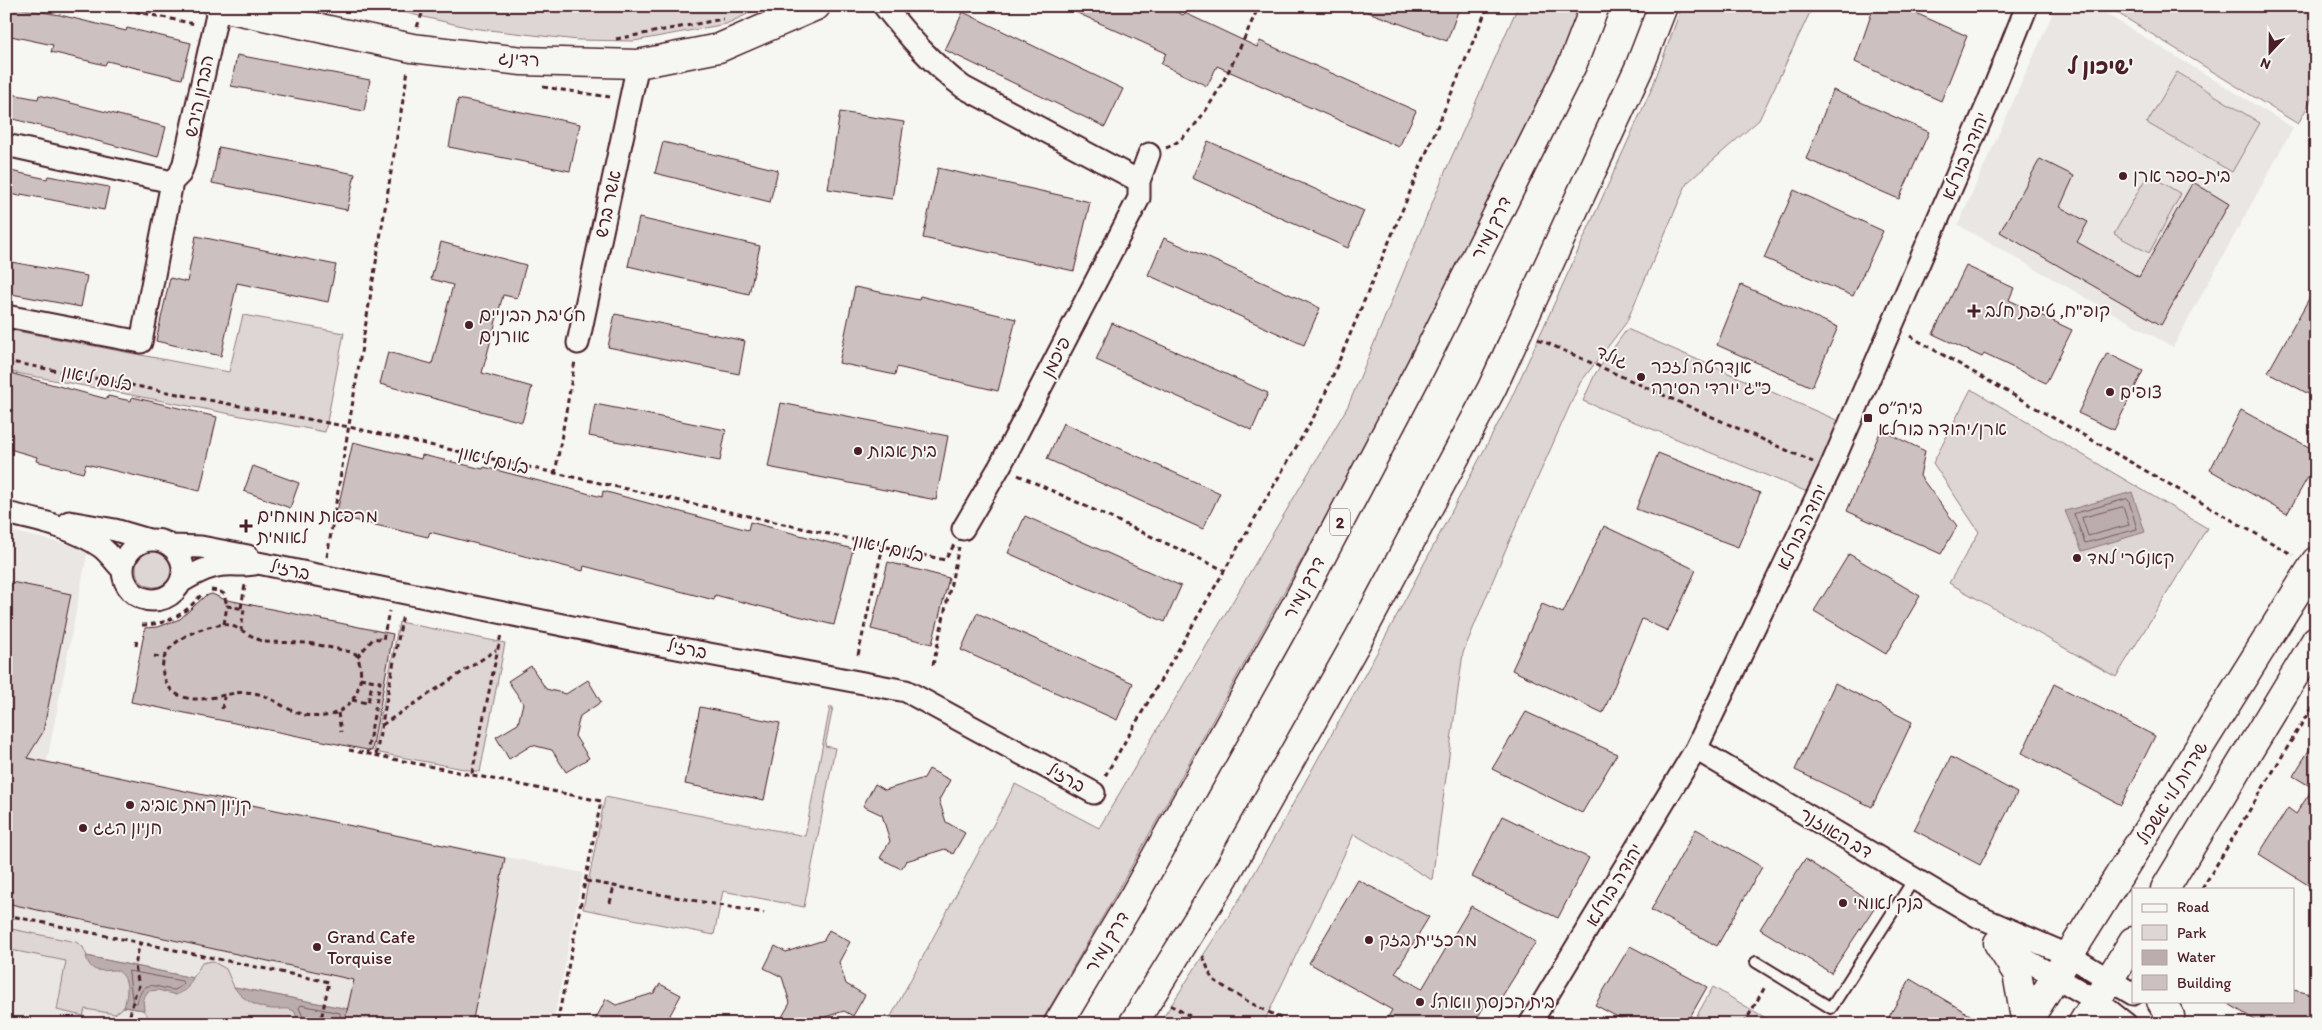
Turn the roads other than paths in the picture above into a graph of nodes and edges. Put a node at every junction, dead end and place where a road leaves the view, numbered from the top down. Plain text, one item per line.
1 (218, 6) edge
2 (816, 6) edge
3 (884, 6) edge
4 (1594, 6) edge
5 (1663, 6) edge
6 (2028, 6) edge
7 (638, 64) junction
8 (6, 145) edge
9 (1149, 154) road end
10 (1139, 181) junction
11 (172, 182) junction
12 (6, 316) edge
13 (578, 343) road end
14 (16, 515) edge
15 (963, 529) road end
16 (149, 540) junction
17 (172, 546) junction
18 (258, 563) junction
19 (2314, 564) edge
20 (122, 569) junction
21 (181, 582) junction
22 (2316, 640) edge
23 (1696, 749) junction
24 (1094, 793) road end
25 (1914, 879) junction
26 (2166, 888) edge
27 (1977, 916) junction
28 (1998, 943) junction
29 (2132, 943) edge
30 (1756, 962) dead end
31 (2063, 966) junction
32 (2103, 990) junction
33 (2132, 994) edge
34 (2148, 1002) edge
35 (2171, 1014) edge
36 (1058, 1024) edge
37 (1133, 1024) edge
38 (1530, 1024) edge
39 (2026, 1024) edge
40 (2082, 1024) edge
41 (2126, 1024) edge

1 - 7 main road, רדינג
1 - 11 street, הברון הירש
2 - 7 main road, רדינג
3 - 10 street
4 - 36 main road, דרך נמיר / 2
5 - 37 main road
6 - 23 street, יהודה בורלא
7 - 13 street, אשר ברש
8 - 11 street
9 - 10 street, פיכמן
10 - 15 street, פיכמן
11 - 12 street, הברון הירש
14 - 16 street
14 - 20 street
16 - 17 street
16 - 20 street
17 - 18 street, ברזיל
17 - 21 street
18 - 21 street, ברזיל
18 - 24 street, ברזיל
19 - 31 main road, שדרות לוי אשכול
20 - 21 street
22 - 26 main road
23 - 25 street, דב האוזנר
23 - 38 street, יהודה בורלא
25 - 27 street, דב האוזנר
25 - 30 lane
27 - 28 street, דב האוזנר
27 - 31 street, דב האוזנר
28 - 31 street, דב האוזנר
28 - 39 main road
29 - 32 main road
31 - 32 street, דב האוזנר
31 - 39 main road, שדרות לוי אשכול
32 - 33 street
32 - 40 main road
32 - 41 street
34 - 35 street

